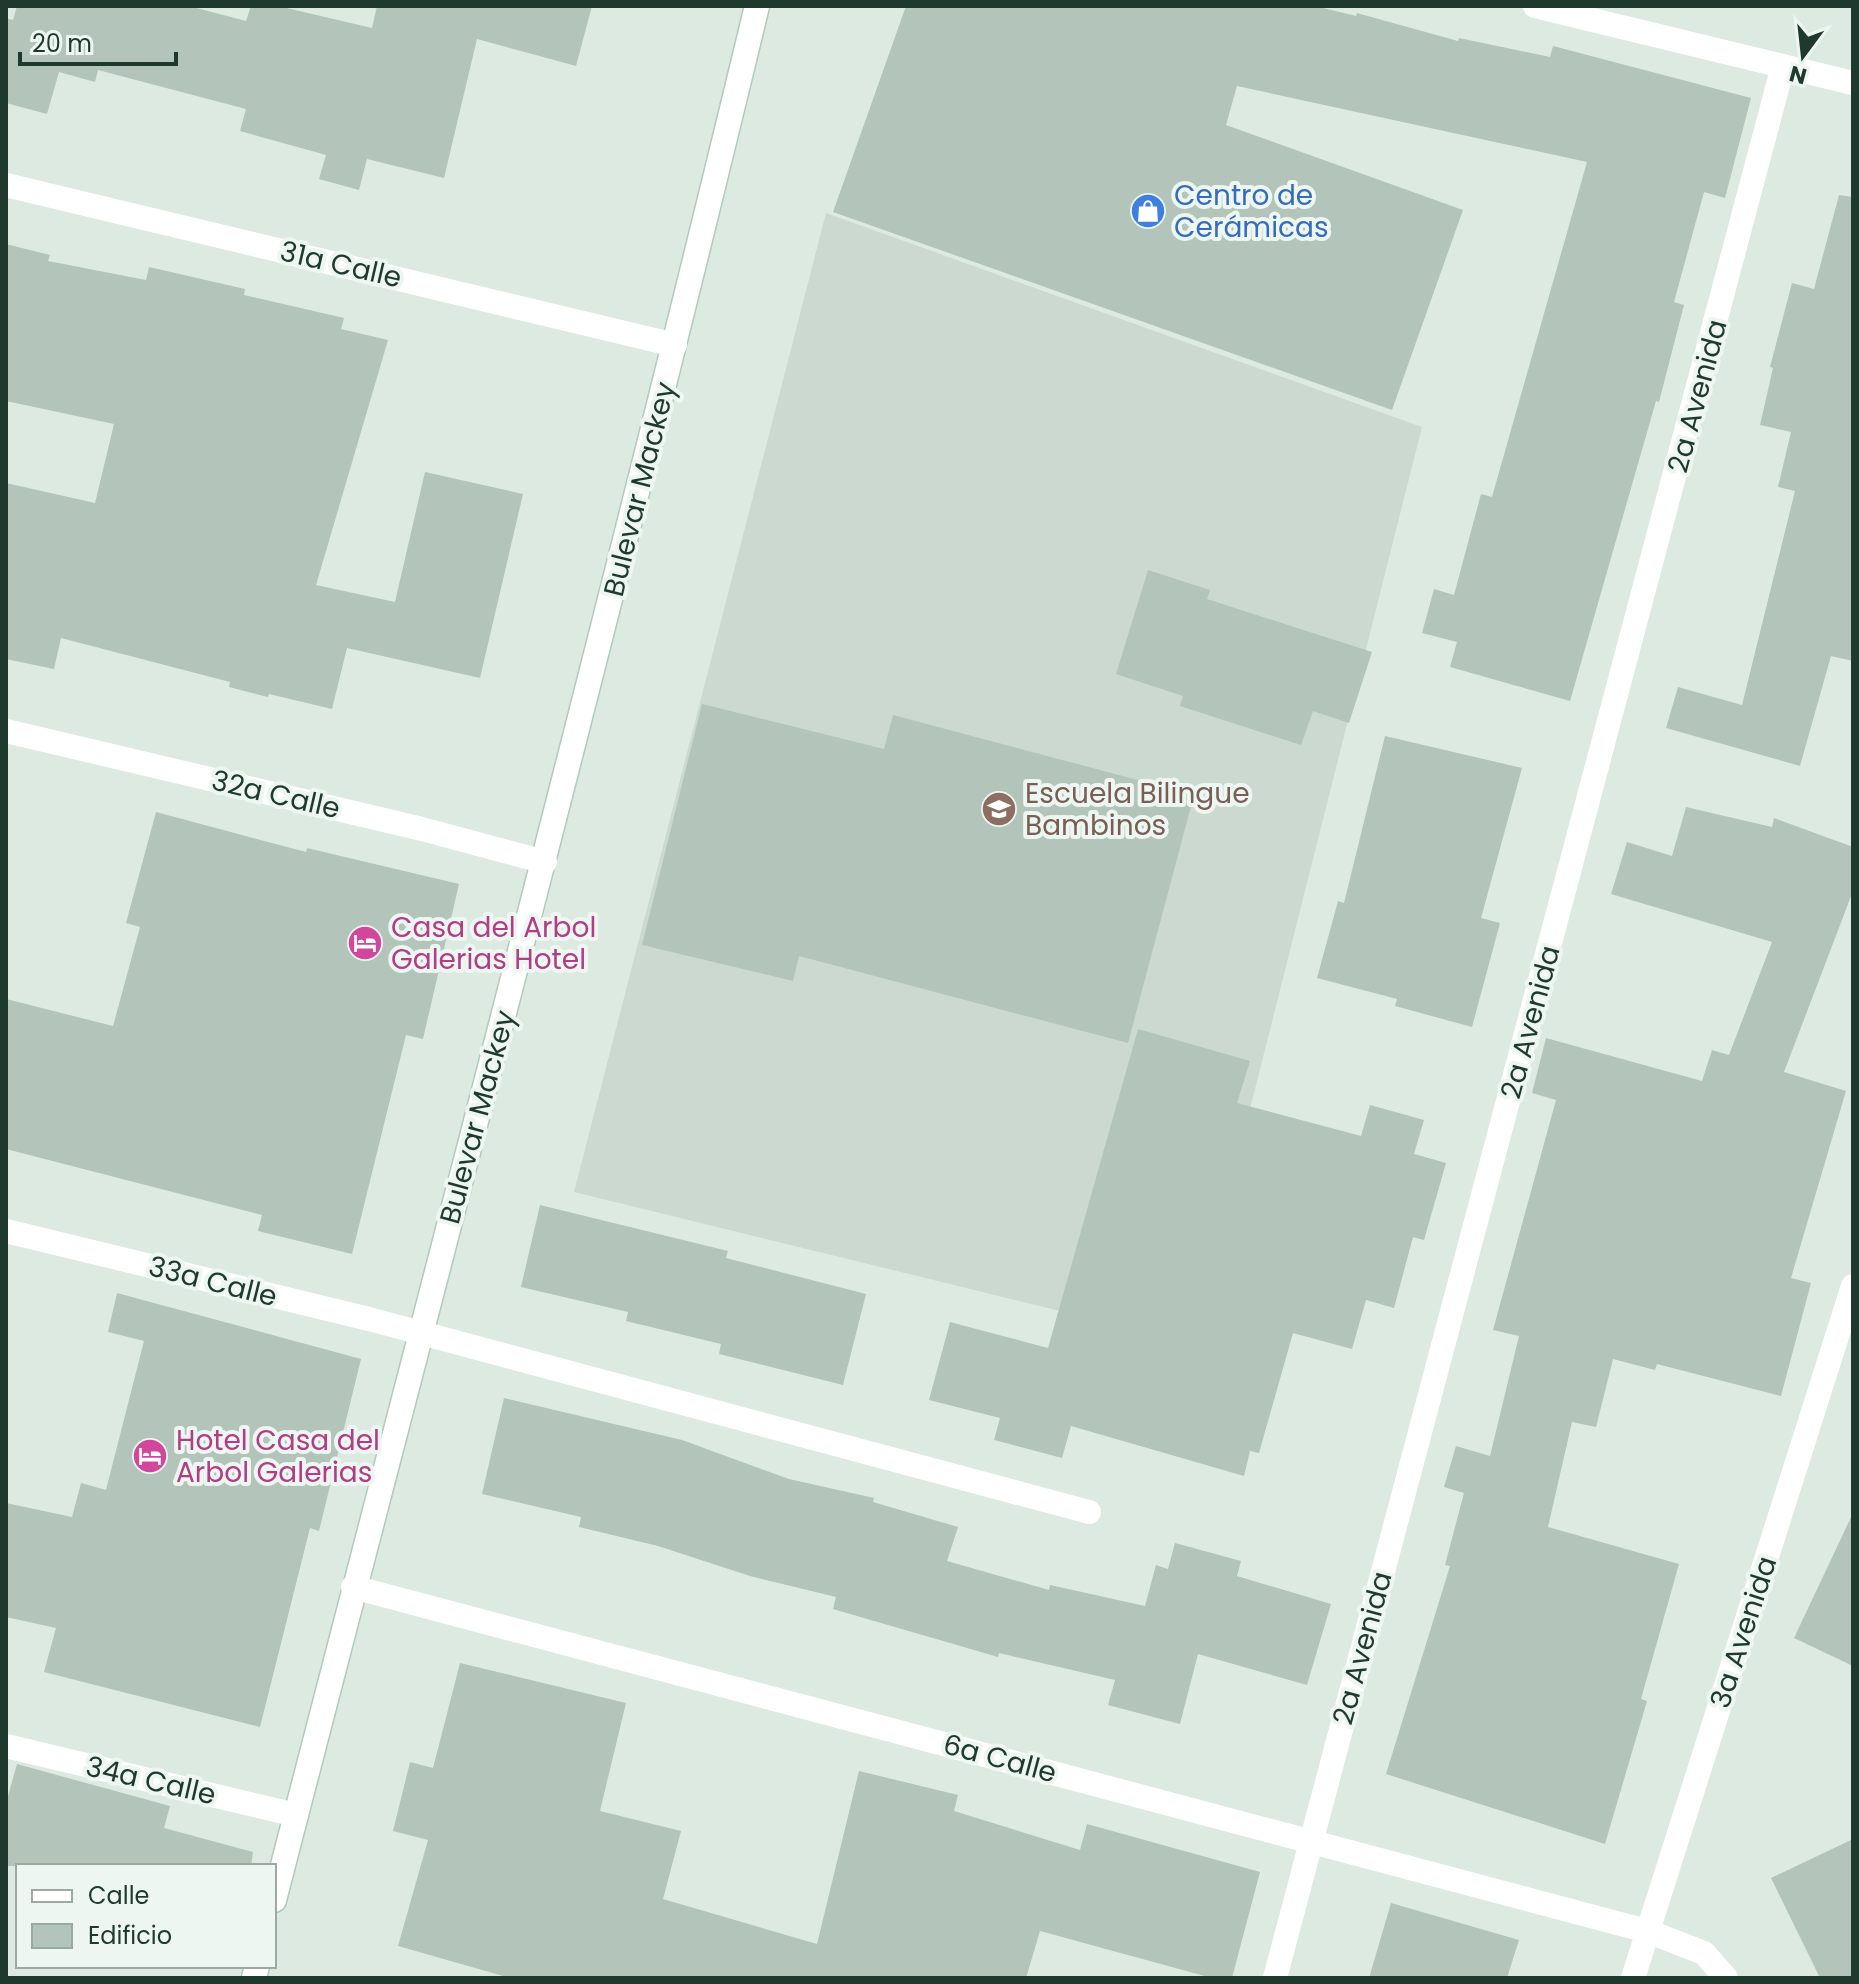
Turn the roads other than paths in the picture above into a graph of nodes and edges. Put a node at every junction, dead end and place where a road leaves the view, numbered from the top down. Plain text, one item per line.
1 (757, 6) edge
2 (1535, 6) edge
3 (1783, 66) junction
4 (1853, 83) edge
5 (6, 185) edge
6 (675, 345) junction
7 (6, 731) edge
8 (545, 862) junction
9 (6, 1231) edge
10 (1853, 1286) edge
11 (419, 1333) junction
12 (1089, 1512) dead end
13 (353, 1587) junction
14 (6, 1746) edge
15 (296, 1815) junction
16 (1311, 1839) junction
17 (276, 1892) edge
18 (1647, 1931) junction
19 (1275, 1978) edge
20 (1633, 1978) edge
21 (1726, 1978) edge

1 - 6 street, Bulevar Mackey
2 - 3 street
3 - 4 street
3 - 16 street, 2a Avenida
5 - 6 street, 31a Calle
6 - 8 street, Bulevar Mackey
7 - 8 street, 32a Calle
8 - 11 street, Bulevar Mackey
9 - 11 street, 33a Calle
10 - 18 street, 3a Avenida
11 - 12 street, 33a Calle
11 - 13 street, Bulevar Mackey
13 - 15 street, Bulevar Mackey
13 - 16 street, 6a Calle
14 - 15 street, 34a Calle
15 - 17 street, Bulevar Mackey
16 - 18 street, 6a Calle
16 - 19 street, 2a Avenida
18 - 20 street, 3a Avenida
18 - 21 street, 6a Calle

